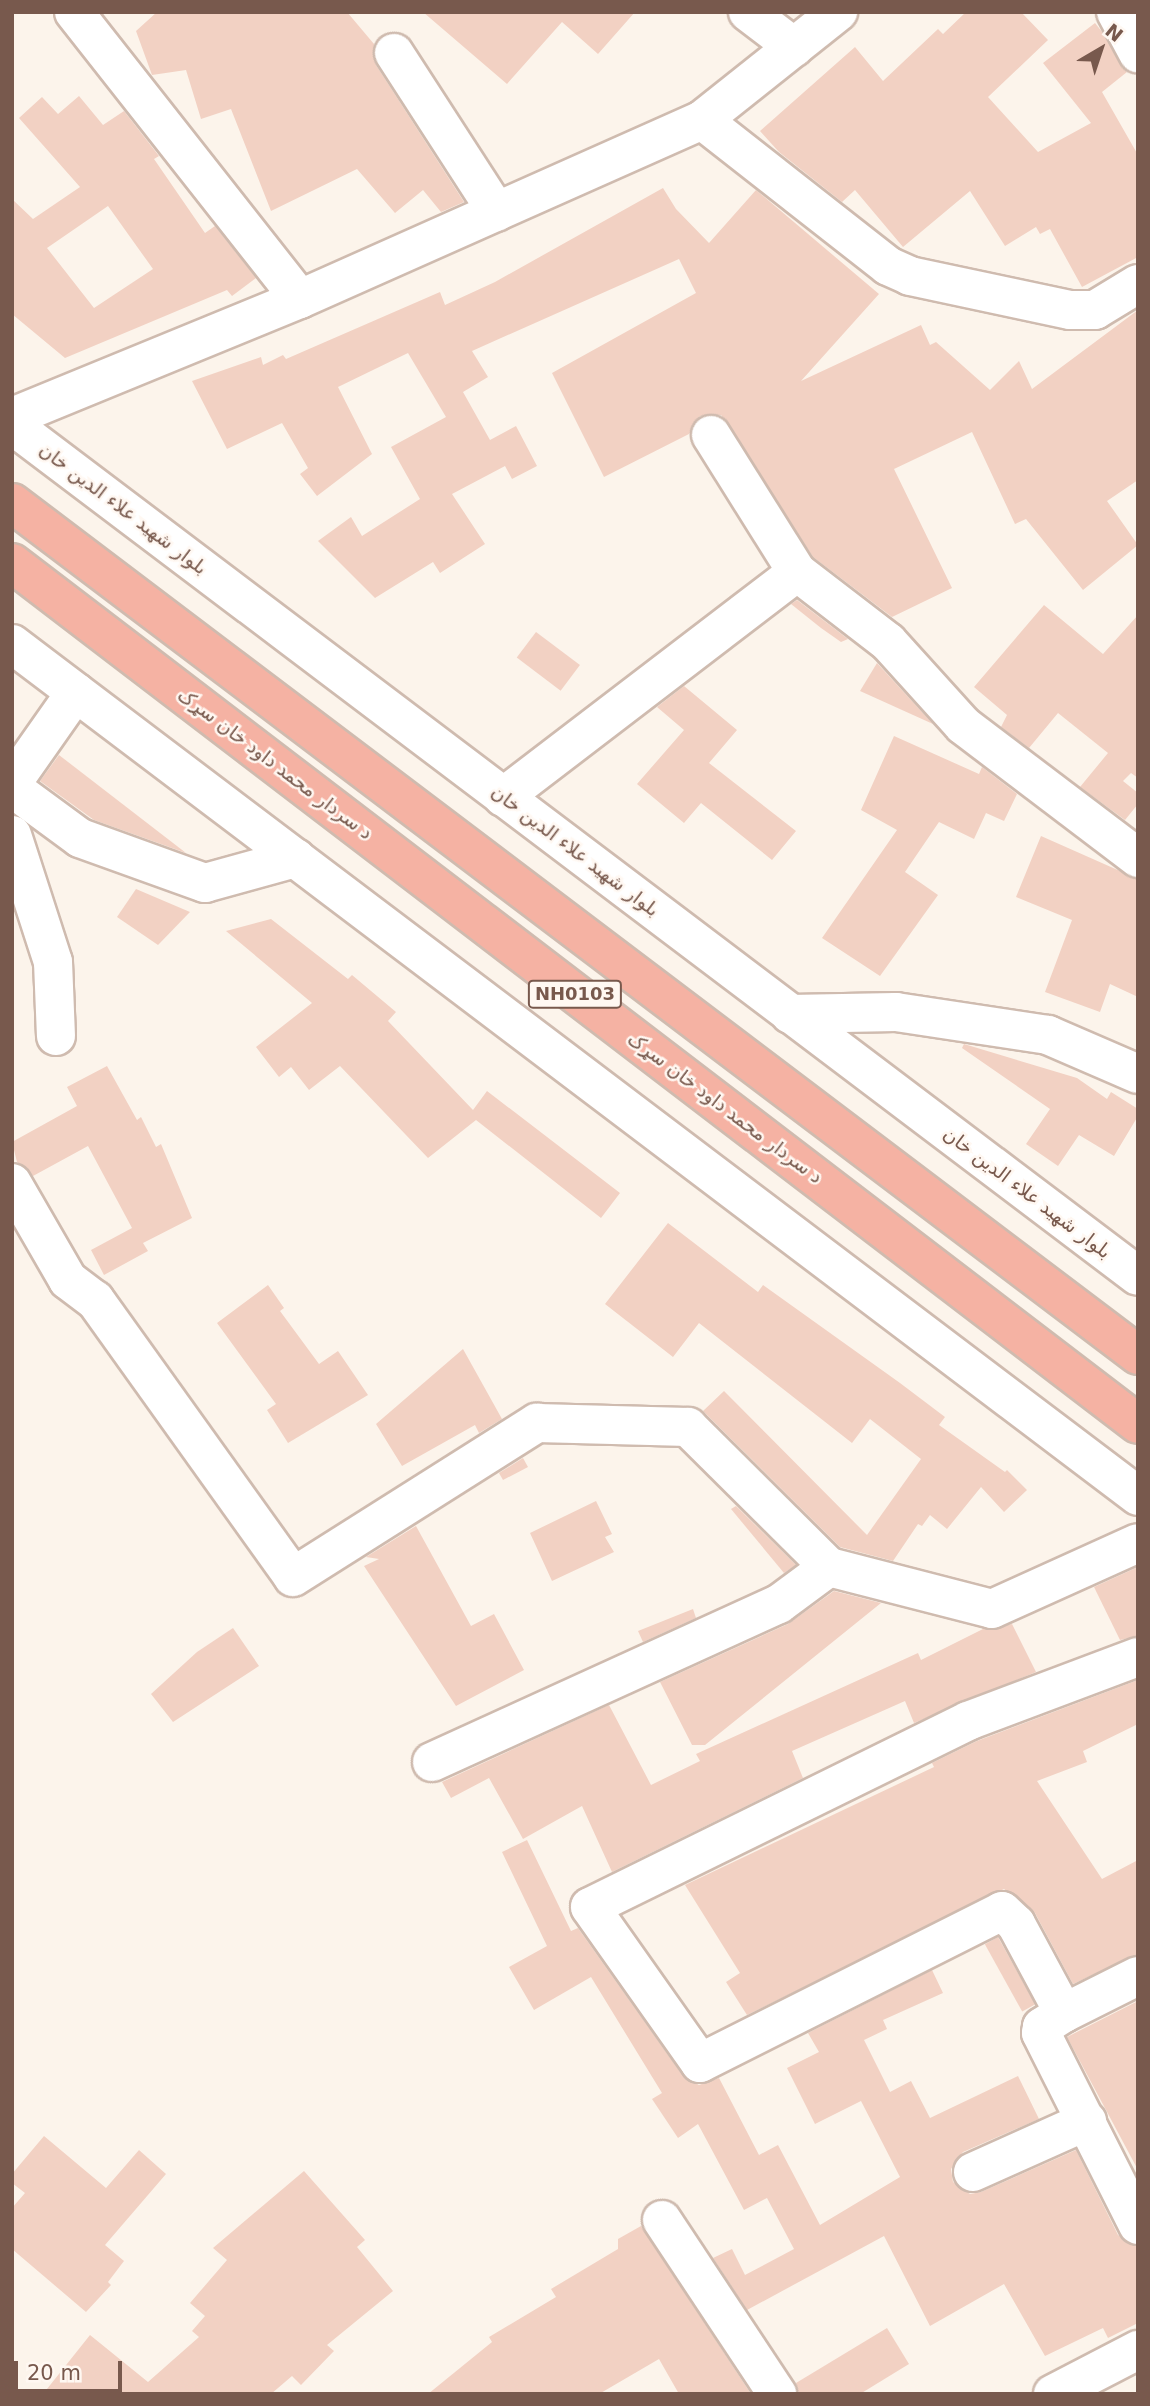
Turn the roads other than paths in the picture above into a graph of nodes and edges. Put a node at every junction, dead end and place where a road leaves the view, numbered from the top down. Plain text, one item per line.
1 (74, 12) edge
2 (748, 12) edge
3 (838, 12) edge
4 (1116, 12) edge
5 (794, 47) junction
6 (394, 53) dead end
7 (1138, 53) edge
8 (702, 120) junction
9 (497, 212) junction
10 (1138, 284) edge
11 (300, 299) junction
12 (12, 417) edge
13 (12, 425) edge
14 (711, 435) dead end
15 (12, 503) edge
16 (12, 564) edge
17 (797, 572) junction
18 (12, 644) edge
19 (76, 692) junction
20 (12, 786) edge
21 (503, 797) junction
22 (12, 835) edge
23 (296, 858) junction
24 (1138, 858) edge
25 (790, 1014) junction
26 (56, 1036) dead end
27 (1138, 1074) edge
28 (12, 1183) edge
29 (1138, 1276) edge
30 (1138, 1355) edge
31 (1138, 1424) edge
32 (1138, 1496) edge
33 (1138, 1543) edge
34 (829, 1567) junction
35 (1138, 1657) edge
36 (432, 1762) dead end
37 (1138, 1976) edge
38 (1064, 2013) junction
39 (1087, 2121) junction
40 (973, 2172) dead end
41 (662, 2220) dead end
42 (1138, 2225) edge
43 (1138, 2350) edge
44 (777, 2394) edge
45 (1053, 2394) edge

1 - 11 street
2 - 5 street
3 - 5 street
4 - 7 street
5 - 8 street
6 - 9 street
8 - 9 street
8 - 10 street
9 - 11 street
11 - 12 street
13 - 21 street, بلوار شهید علاء الدین خان
14 - 17 street
15 - 30 highway, NH0103
16 - 31 highway, د سردار محمد داود خان سړک / NH0103
17 - 21 street
17 - 24 street
18 - 19 street
19 - 20 street
19 - 23 street
20 - 23 street
21 - 25 street, بلوار شهید علاء الدین خان
22 - 26 street
23 - 32 street
25 - 27 street
25 - 29 street, بلوار شهید علاء الدین خان
28 - 34 street
33 - 34 street
34 - 36 street
35 - 38 street
37 - 38 street
38 - 39 street
39 - 40 street
39 - 42 street
41 - 44 street
43 - 45 street

